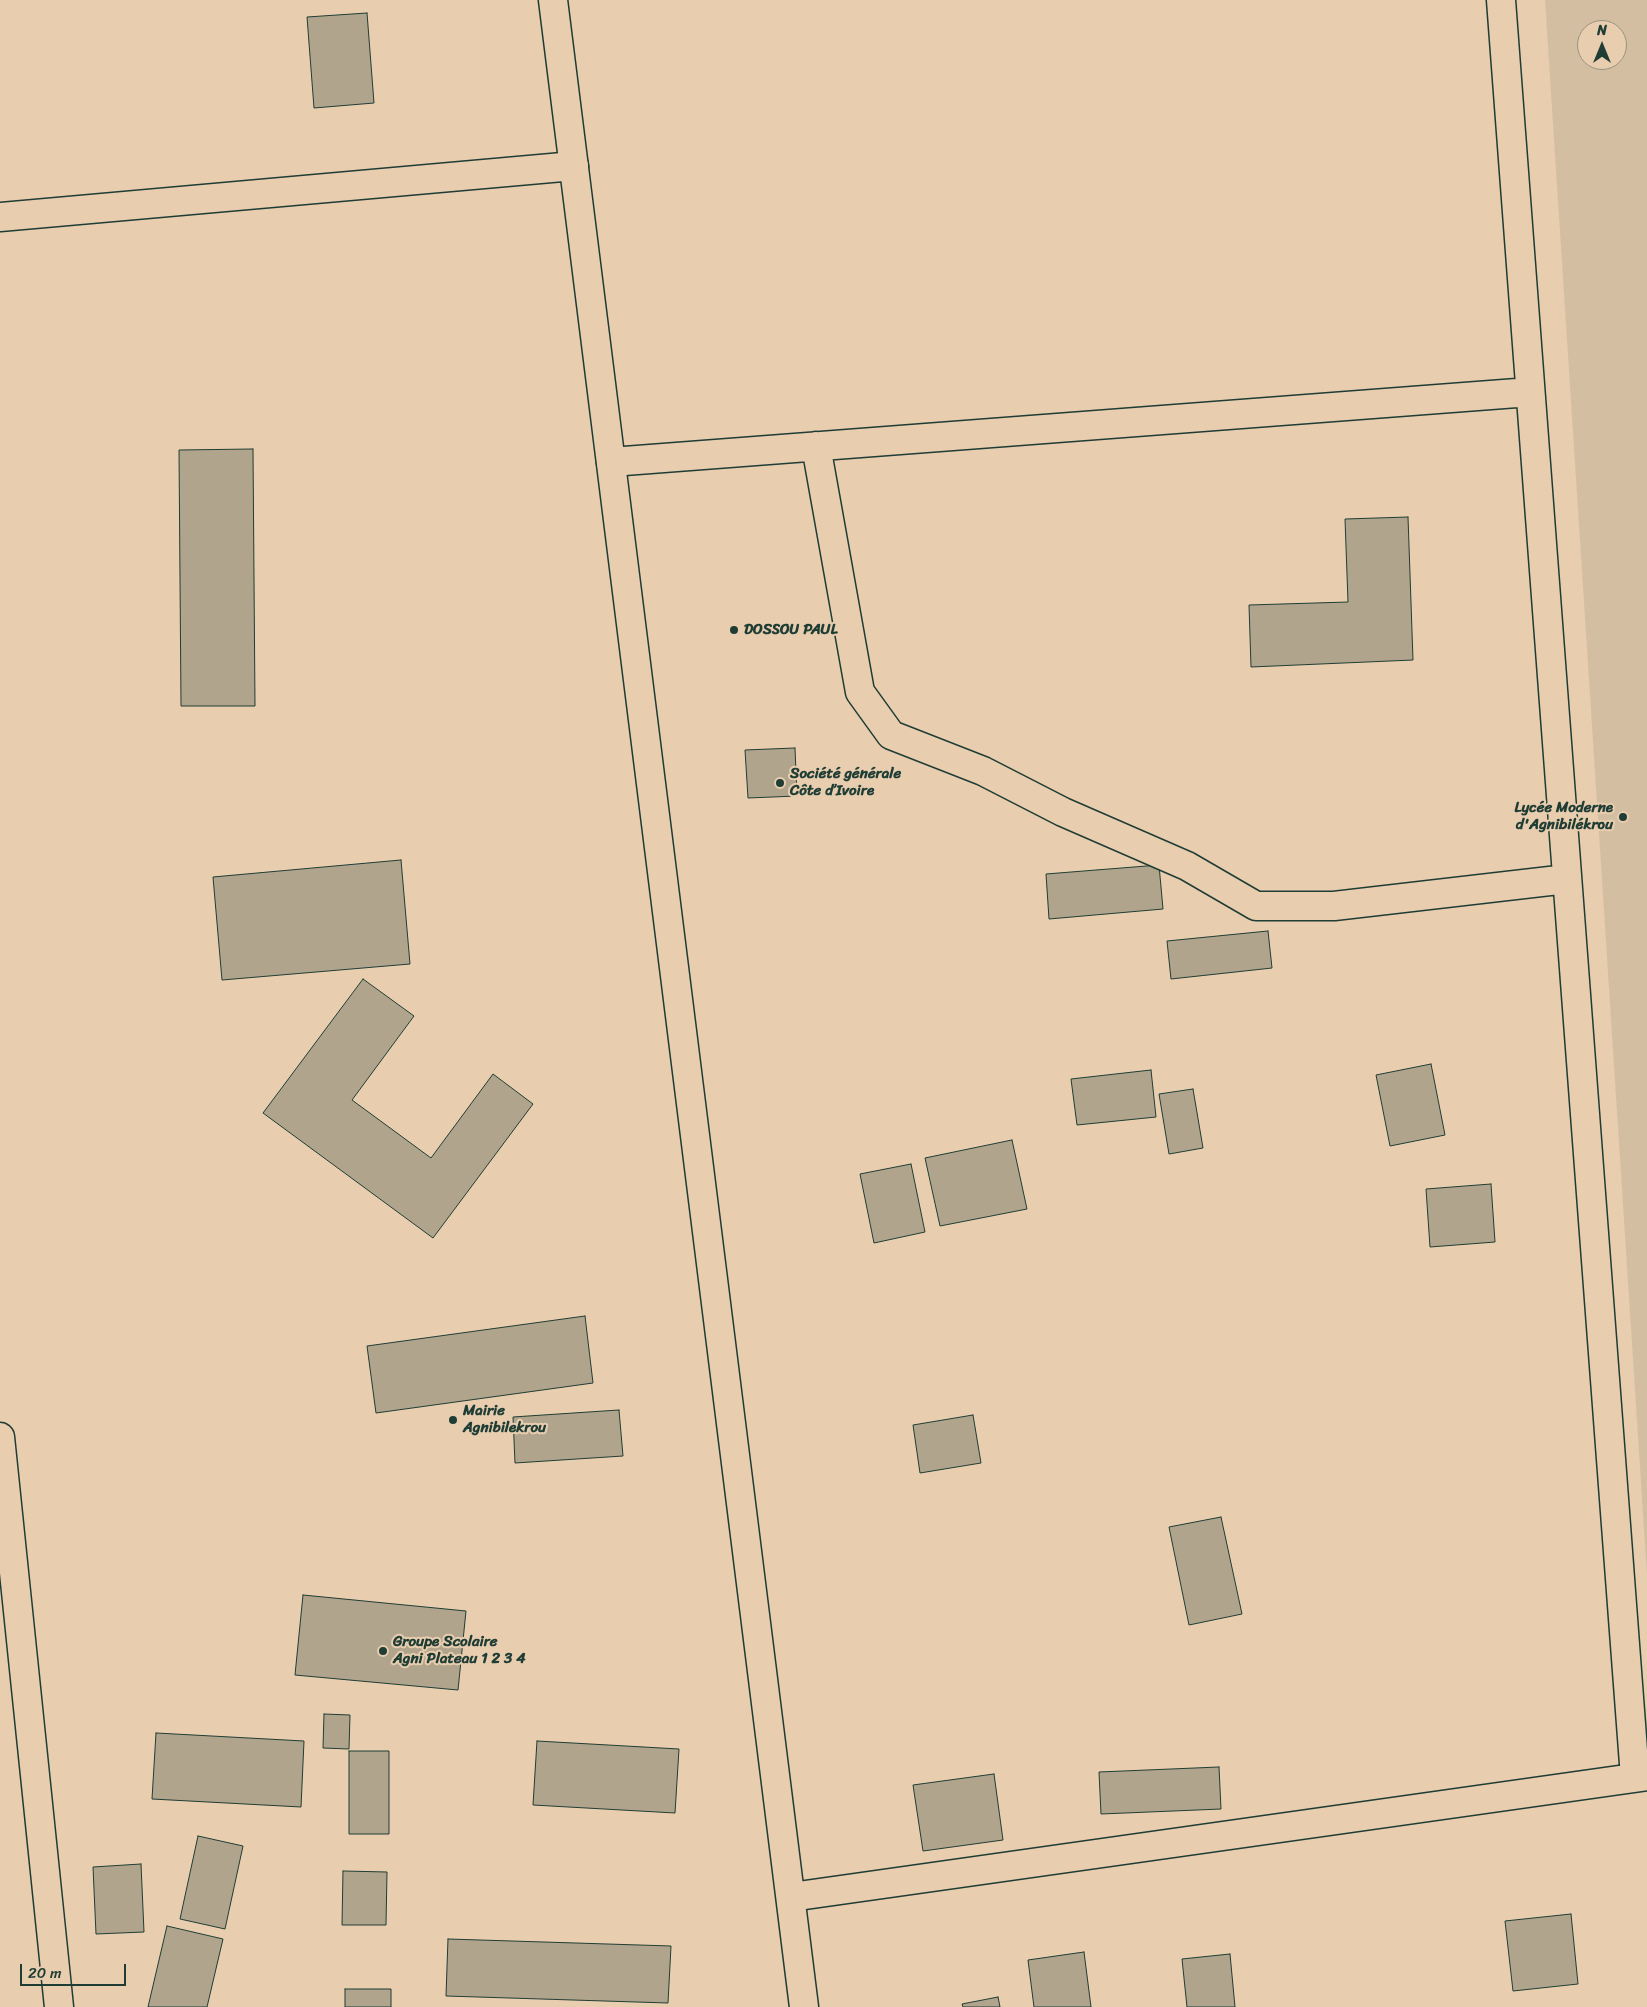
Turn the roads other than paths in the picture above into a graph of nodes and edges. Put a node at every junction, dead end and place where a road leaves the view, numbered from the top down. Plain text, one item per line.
1 (553, 0) edge
2 (1501, 0) edge
3 (574, 166) junction
4 (0, 217) edge
5 (1530, 392) junction
6 (816, 446) junction
7 (611, 462) junction
8 (1567, 879) junction
9 (0, 1437) edge
10 (1641, 1777) edge
11 (790, 1897) junction
12 (59, 2007) edge
13 (804, 2007) edge

1 - 3 street
2 - 5 street
3 - 4 street
3 - 7 street
5 - 6 street
5 - 8 street
6 - 7 street
6 - 8 street
7 - 11 street
8 - 10 street
9 - 12 street
10 - 11 street
11 - 13 street

